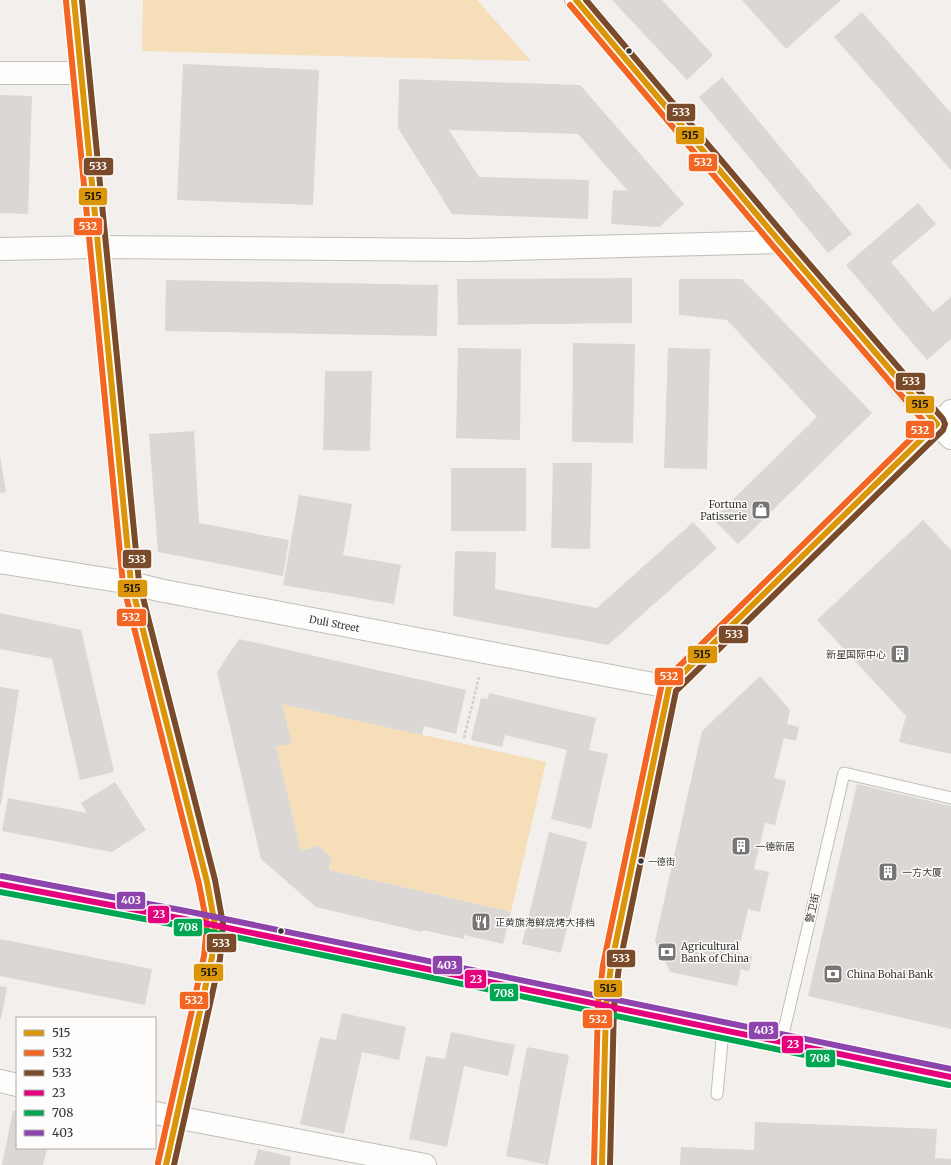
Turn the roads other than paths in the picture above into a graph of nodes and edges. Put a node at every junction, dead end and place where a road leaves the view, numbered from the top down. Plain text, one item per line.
1 (74, 0) edge
2 (576, 0) edge
3 (0, 72) edge
4 (80, 73) junction
5 (780, 242) junction
6 (97, 247) junction
7 (0, 249) edge
8 (946, 425) edge
9 (0, 562) edge
10 (131, 583) junction
11 (669, 687) junction
12 (951, 798) edge
13 (0, 884) edge
14 (215, 925) junction
15 (606, 1005) junction
16 (723, 1030) junction
17 (780, 1043) junction
18 (951, 1077) edge
19 (0, 1081) edge
20 (16, 1085) edge
21 (717, 1094) dead end
22 (156, 1112) edge
23 (177, 1117) junction
24 (166, 1165) edge
25 (425, 1165) edge
26 (602, 1165) edge

1 - 4 street
2 - 5 street
3 - 4 street
4 - 6 street
5 - 6 street
5 - 8 street
6 - 7 street
6 - 10 street
8 - 11 street
9 - 10 street, Duli Street
10 - 11 street, Duli Street
10 - 14 street
11 - 15 street
12 - 17 lane, 警卫街
13 - 14 street
14 - 15 street
14 - 23 street
15 - 16 street
15 - 26 street
16 - 17 street
16 - 21 lane
17 - 18 street
19 - 20 street
22 - 23 street
23 - 24 street
23 - 25 street

